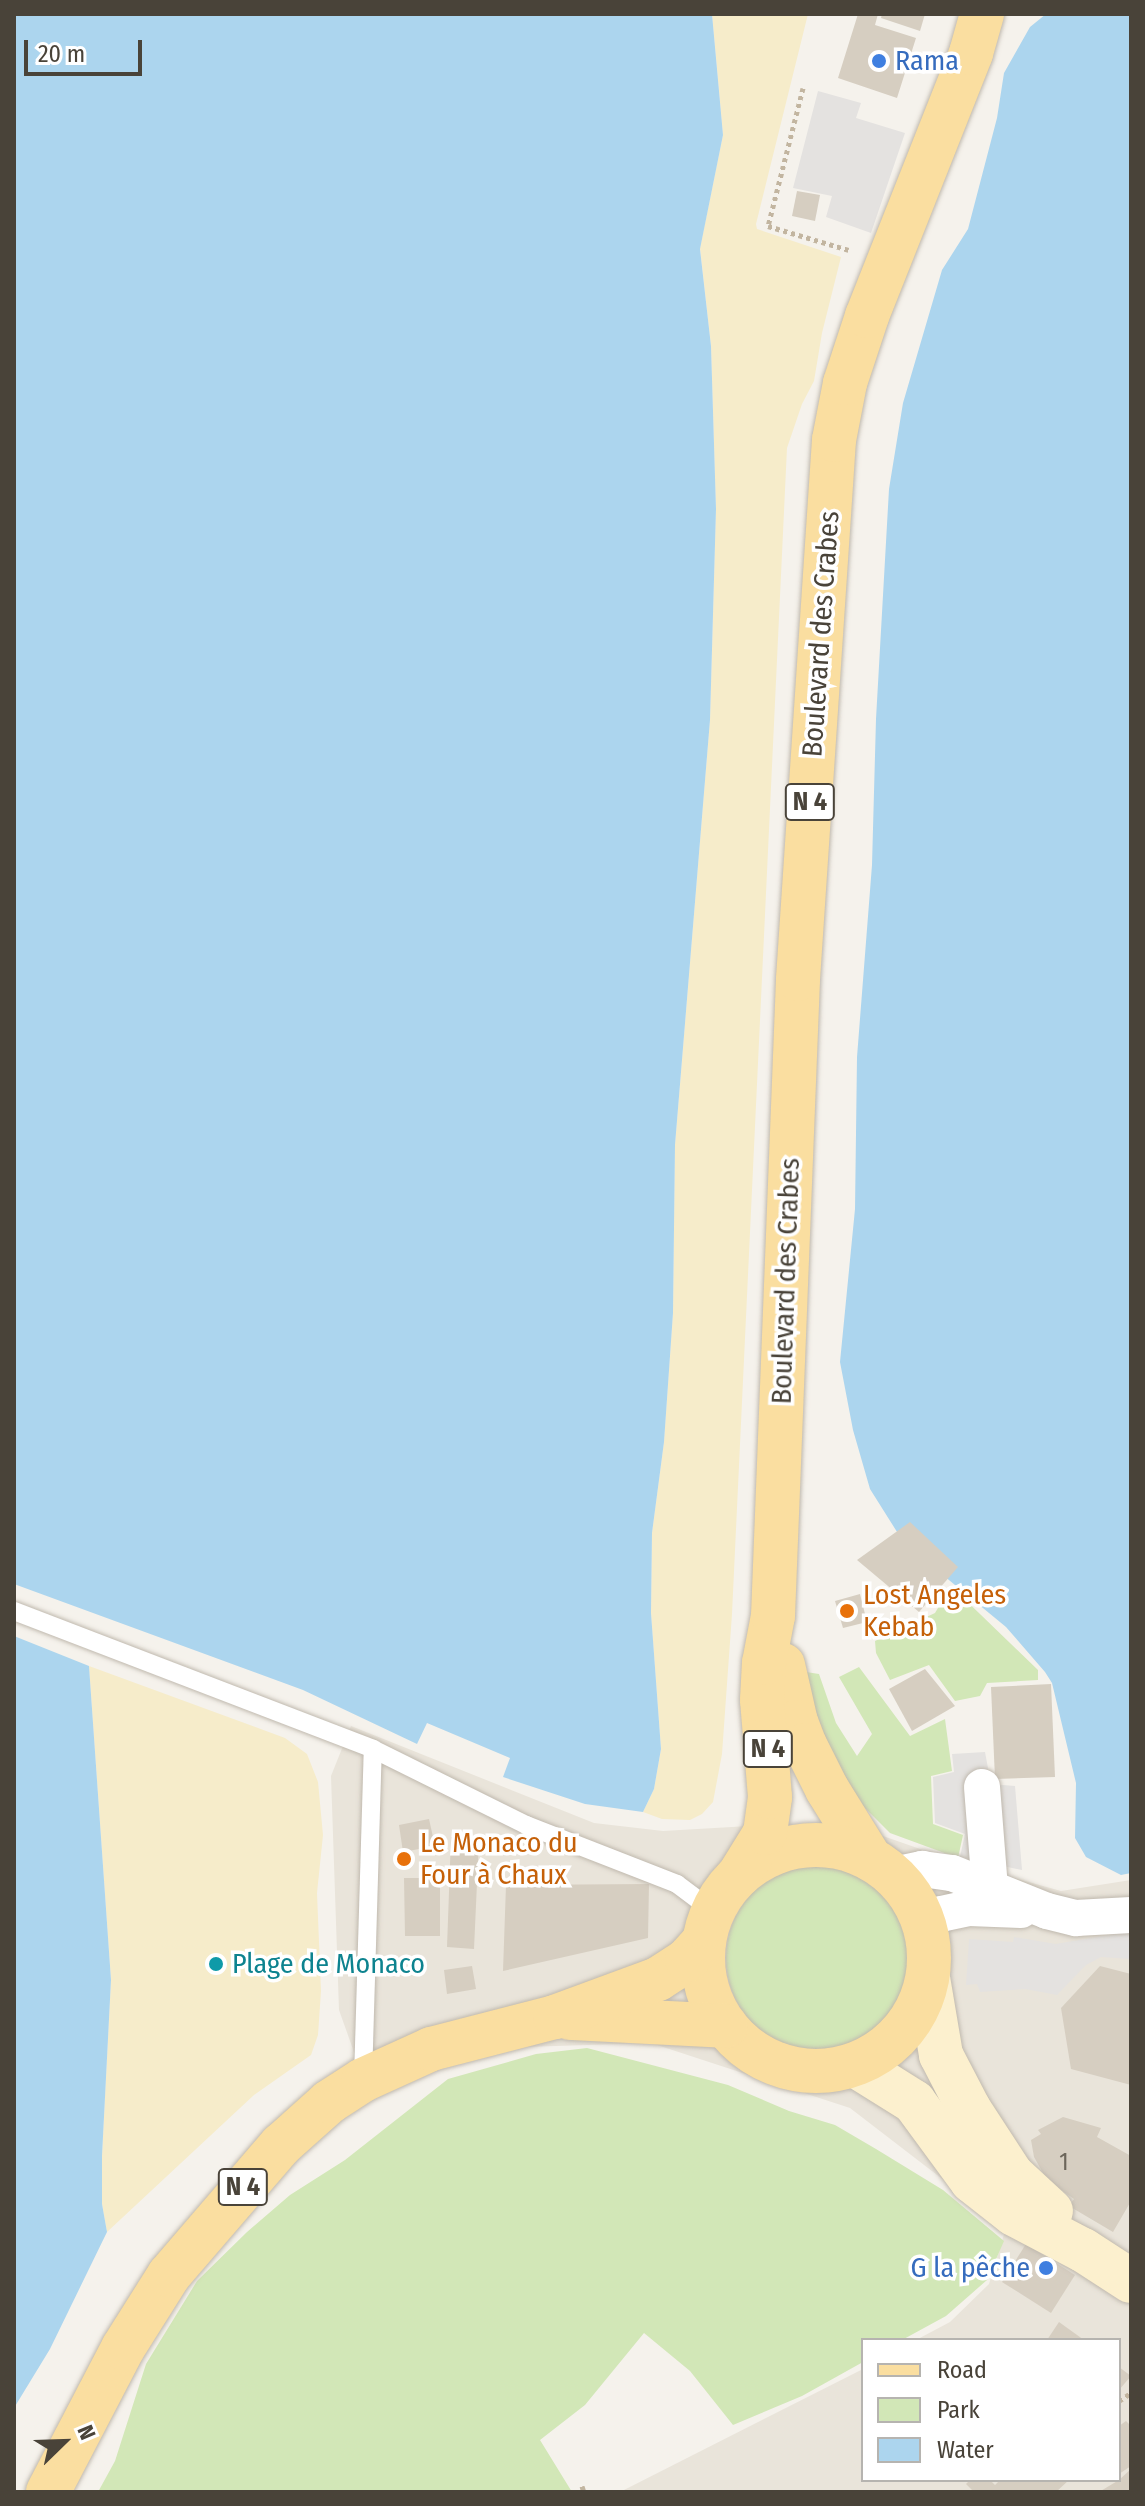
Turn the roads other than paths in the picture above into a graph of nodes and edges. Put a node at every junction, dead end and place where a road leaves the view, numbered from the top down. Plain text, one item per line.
1 (982, 14) edge
2 (14, 1611) edge
3 (773, 1616) junction
4 (373, 1749) junction
5 (982, 1787) dead end
6 (882, 1866) junction
7 (739, 1875) junction
8 (990, 1889) junction
9 (1047, 1911) junction
10 (1131, 1915) edge
11 (924, 1923) junction
12 (709, 1926) junction
13 (928, 1978) junction
14 (555, 2017) junction
15 (726, 2026) junction
16 (855, 2065) junction
17 (363, 2080) junction
18 (1083, 2250) junction
19 (1131, 2281) edge
20 (48, 2492) edge

1 - 3 main road, Boulevard des Crabes / N 4
2 - 4 lane
3 - 6 main road, Boulevard des Crabes / N 4
3 - 7 main road, Boulevard des Crabes / N 4
4 - 12 lane
4 - 17 lane
5 - 8 street
6 - 7 main road
6 - 8 street
6 - 11 main road
7 - 12 main road
8 - 9 street
9 - 10 street
9 - 11 street
11 - 13 main road
12 - 14 main road, N 4
12 - 15 main road
13 - 16 main road
13 - 18 main road
14 - 15 main road, N 4
14 - 17 main road, N 4
15 - 16 main road
16 - 18 main road
17 - 20 main road, N 4
18 - 19 main road

